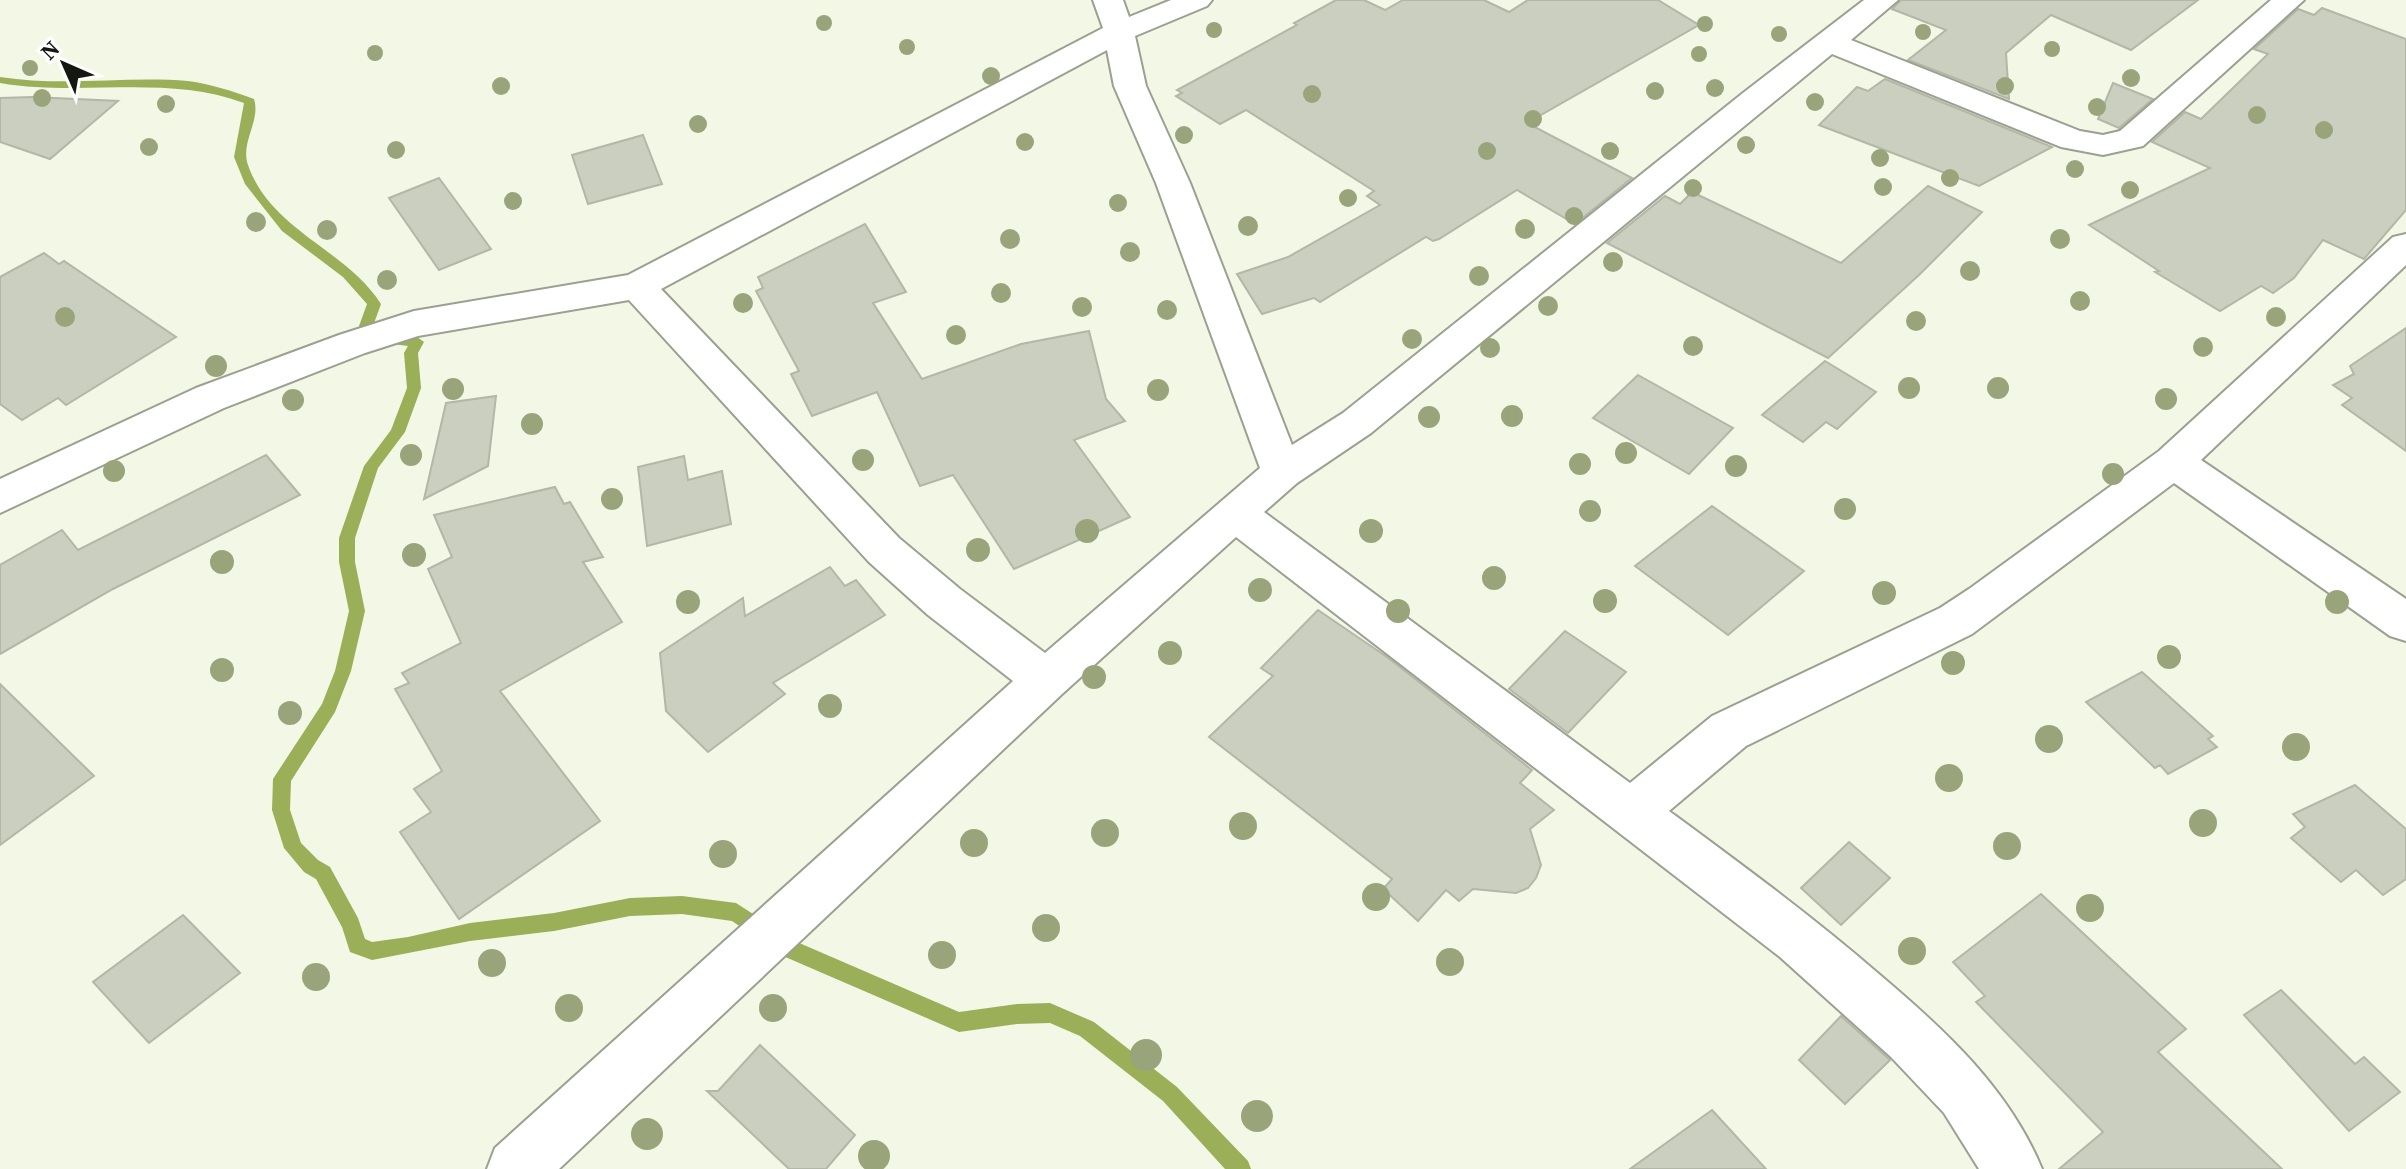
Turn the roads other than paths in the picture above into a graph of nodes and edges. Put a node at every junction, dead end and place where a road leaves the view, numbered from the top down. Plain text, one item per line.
1 (1197, 0) edge
2 (1883, 0) edge
3 (2289, 0) edge
4 (1114, 16) edge
5 (1829, 42) junction
6 (2406, 245) edge
7 (637, 286) junction
8 (2173, 462) junction
9 (1282, 472) junction
10 (0, 497) edge
11 (1235, 513) junction
12 (2406, 623) edge
13 (1046, 680) junction
14 (1631, 812) junction
15 (516, 1169) edge
16 (2013, 1169) edge

1 - 4 street
2 - 5 street
3 - 5 street
4 - 7 street
4 - 9 street
5 - 9 street
6 - 8 street
7 - 10 street
7 - 13 street
8 - 12 street
8 - 14 street
9 - 11 street
11 - 13 street
11 - 14 street
13 - 15 street
14 - 16 street

